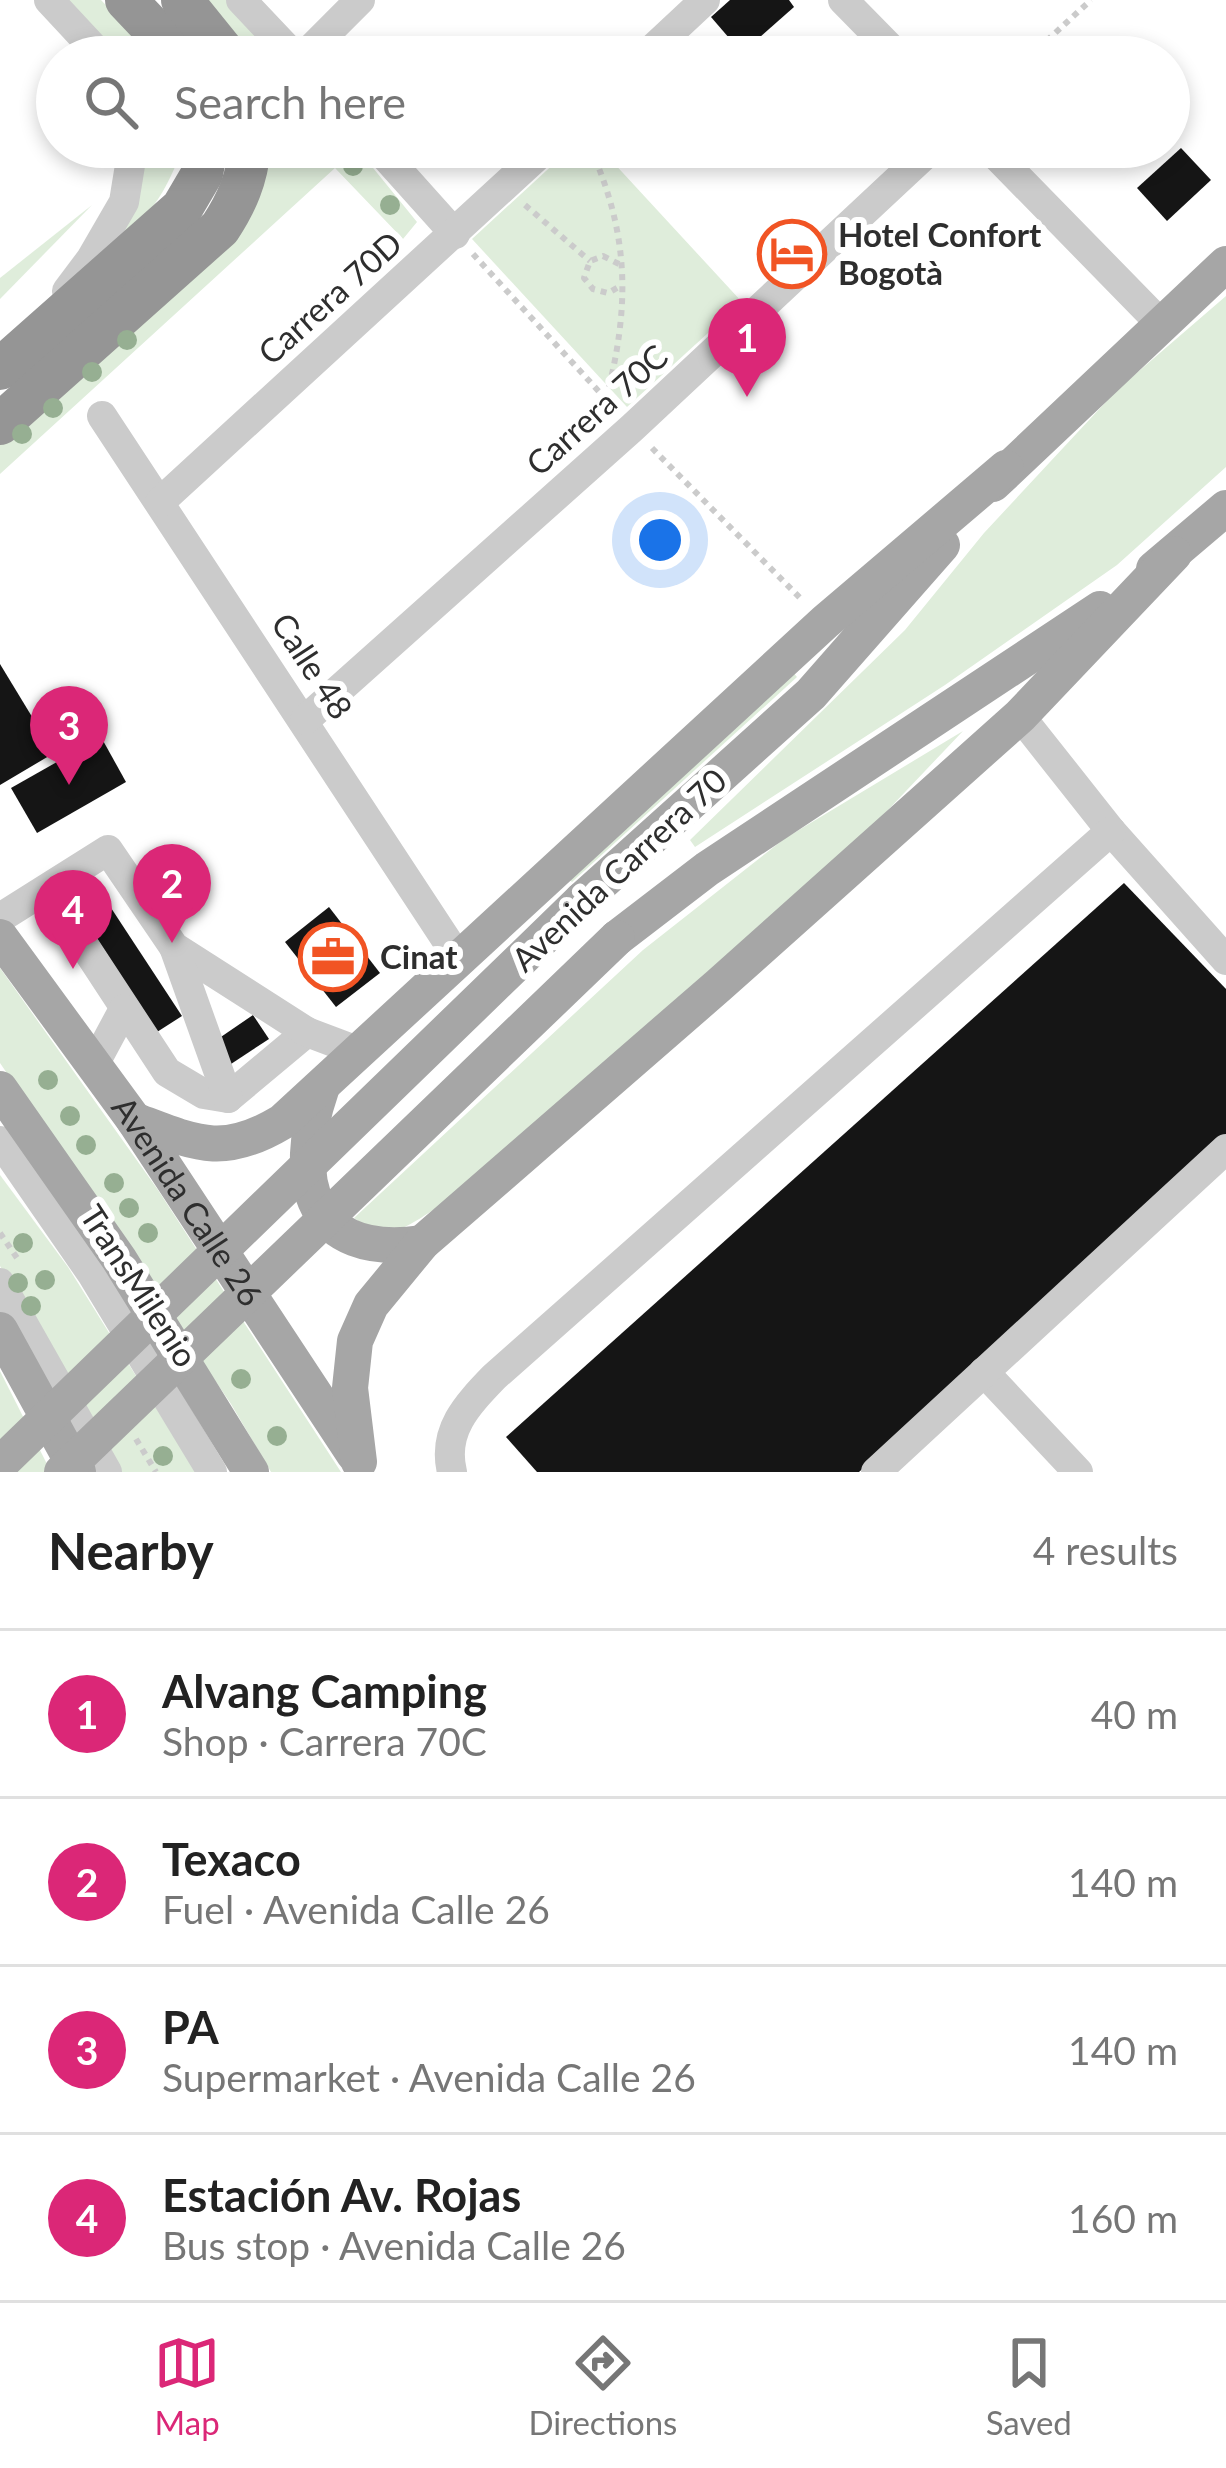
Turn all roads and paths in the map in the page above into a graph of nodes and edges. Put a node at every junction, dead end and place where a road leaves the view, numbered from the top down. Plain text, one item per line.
1 (49, 0) edge
2 (126, 0) edge
3 (182, 0) edge
4 (241, 0) edge
5 (360, 0) edge
6 (705, 0) edge
7 (843, 0) edge
8 (1090, 0) edge
9 (82, 36) edge
10 (160, 36) edge
11 (211, 36) edge
12 (278, 36) edge
13 (321, 36) edge
14 (666, 36) edge
15 (878, 36) edge
16 (1051, 36) edge
17 (130, 168) edge
18 (203, 168) edge
19 (245, 168) edge
20 (395, 168) edge
21 (525, 168) edge
22 (597, 168) edge
23 (911, 168) edge
24 (1009, 168) edge
25 (505, 187) junction
26 (454, 234) junction
27 (590, 261) junction
28 (1226, 264) edge
29 (621, 266) junction
30 (623, 284) junction
31 (1160, 323) junction
32 (9, 362) edge
33 (606, 399) dead end
34 (103, 416) dead end
35 (0, 424) edge
36 (1006, 468) junction
37 (160, 502) junction
38 (1226, 508) edge
39 (1174, 554) junction
40 (1020, 716) junction
41 (305, 720) junction
42 (1111, 831) junction
43 (46, 890) junction
44 (0, 918) edge
45 (0, 937) edge
46 (174, 946) junction
47 (459, 958) junction
48 (1226, 960) edge
49 (124, 1009) junction
50 (308, 1032) junction
51 (360, 1052) junction
52 (95, 1064) junction
53 (322, 1087) junction
54 (0, 1089) edge
55 (228, 1098) junction
56 (134, 1120) junction
57 (0, 1141) edge
58 (1226, 1148) edge
59 (422, 1243) junction
60 (0, 1283) edge
61 (0, 1330) edge
62 (984, 1372) junction
63 (0, 1464) edge
64 (362, 1467) edge
65 (62, 1472) edge
66 (78, 1472) edge
67 (107, 1472) edge
68 (212, 1472) edge
69 (251, 1472) edge
70 (452, 1472) edge
71 (876, 1472) edge
72 (1078, 1472) edge

1 - 9 street
2 - 10 highway
3 - 11 highway
4 - 12 street
5 - 13 street
6 - 14 street
7 - 15 street
8 - 16 path
17 - 32 street
18 - 32 highway
19 - 35 highway
20 - 26 street
21 - 25 street, Carrera 70D
22 - 29 path
23 - 41 street, Carrera 70C
24 - 31 street
25 - 26 street, Carrera 70D
25 - 27 path
26 - 37 street, Carrera 70D
27 - 29 path
27 - 30 path
28 - 31 main road, Avenida Carrera 70
29 - 30 path
30 - 33 path
31 - 36 main road, Avenida Carrera 70
34 - 37 street, Calle 48
36 - 47 main road
36 - 63 main road, Avenida Carrera 70, bridge
37 - 41 street, Calle 48
38 - 39 main road, Avenida Carrera 70
39 - 40 main road
39 - 65 main road, Avenida Carrera 70, bridge
40 - 42 street
40 - 59 main road
41 - 47 street, Calle 48
42 - 48 street
42 - 70 street
43 - 44 street
43 - 46 street
43 - 49 street
45 - 52 main road, Avenida Calle 26
46 - 50 street
46 - 55 street
47 - 51 main road
49 - 52 street
49 - 55 street
50 - 51 street
50 - 55 street
51 - 53 main road
52 - 56 main road, Avenida Calle 26
53 - 56 main road
53 - 59 main road
54 - 69 main road
56 - 64 main road, Avenida Calle 26
57 - 68 street, TransMilenio
58 - 62 street
59 - 64 main road
60 - 67 street
61 - 66 main road
62 - 71 street
62 - 72 street

